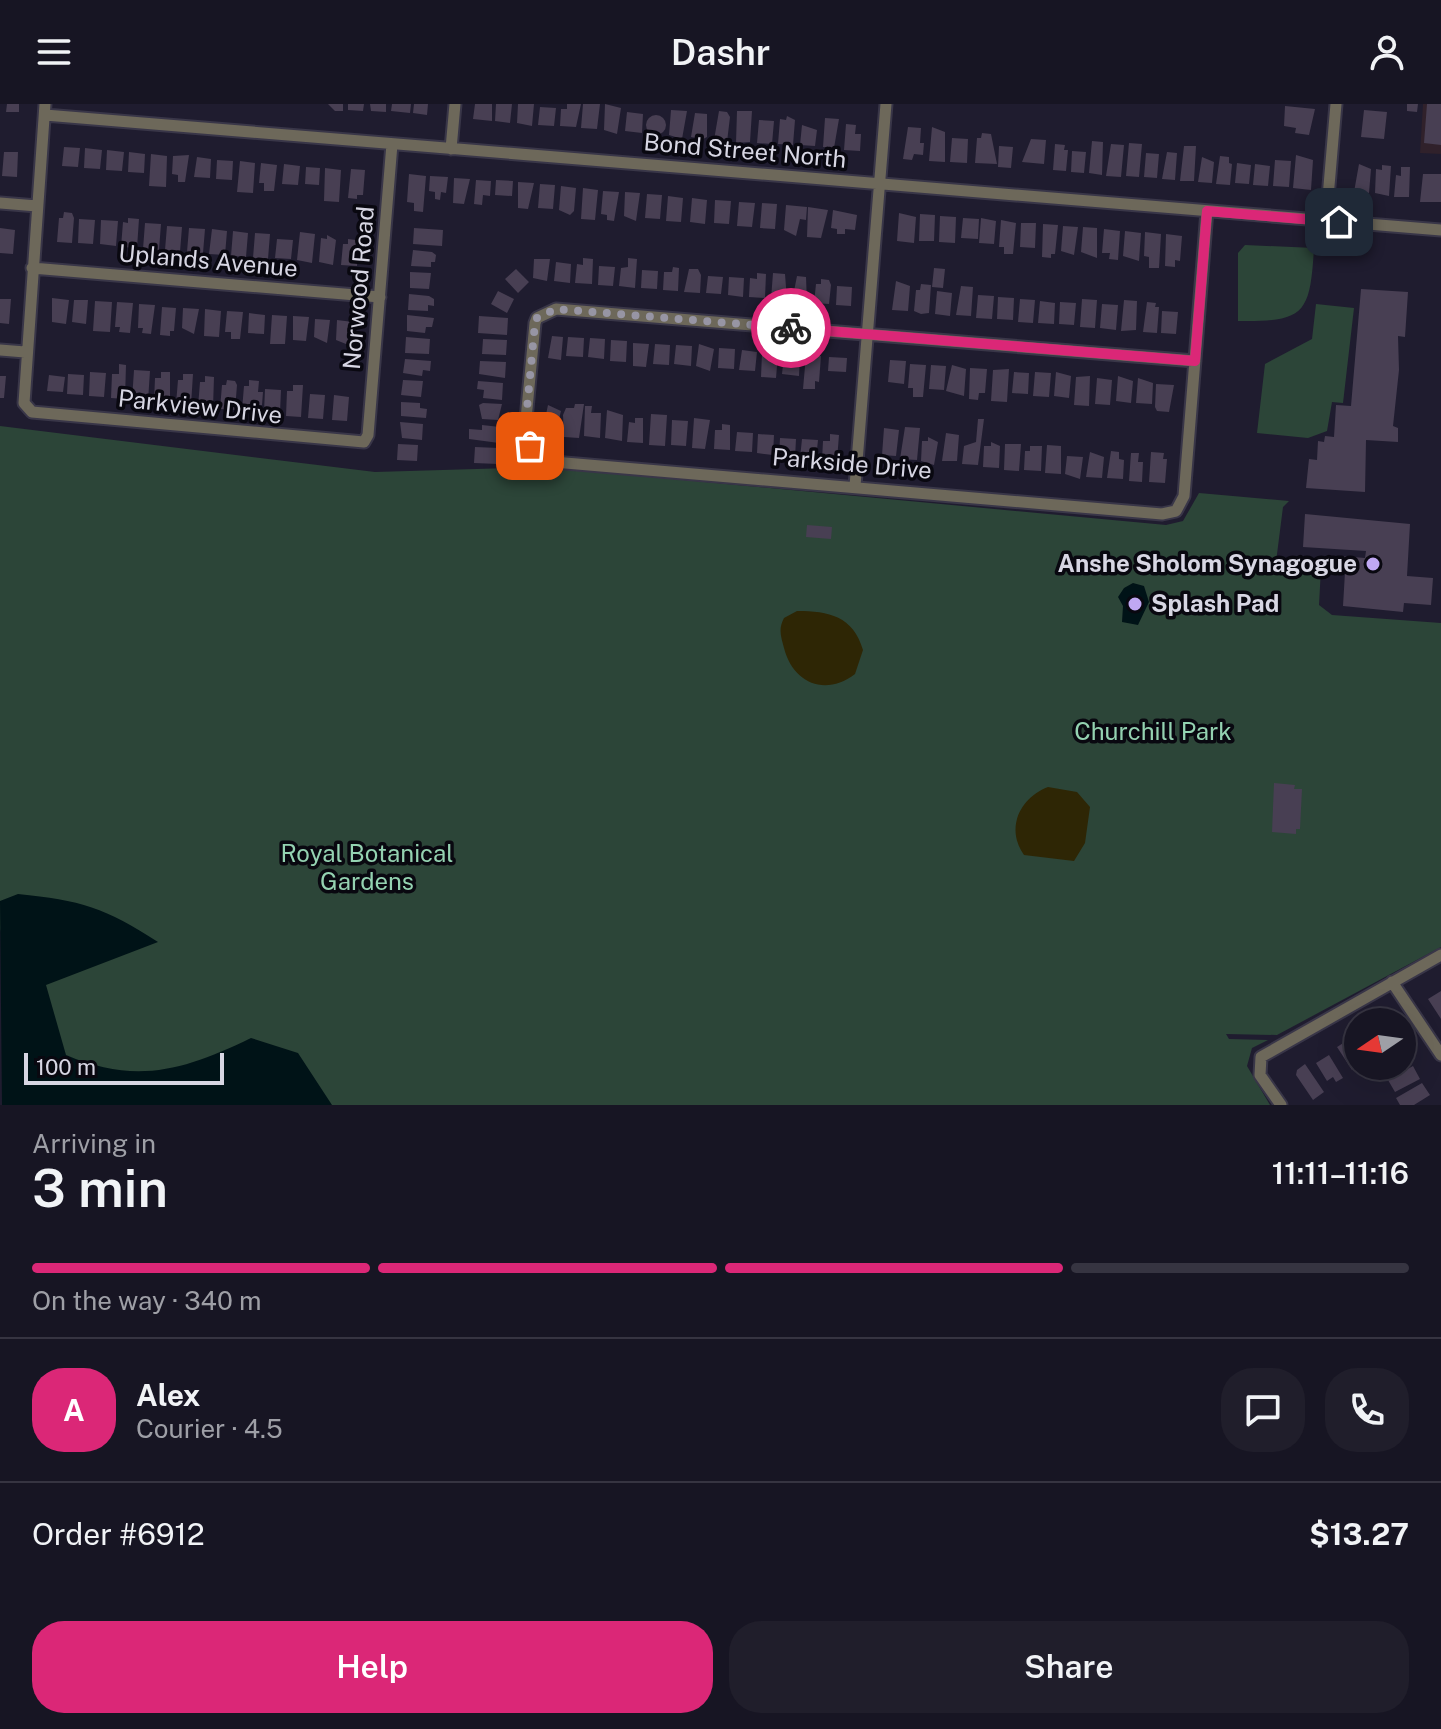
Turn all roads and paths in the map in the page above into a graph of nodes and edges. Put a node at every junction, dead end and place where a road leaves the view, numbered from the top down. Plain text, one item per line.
1 (455, 104) edge
2 (886, 104) edge
3 (1336, 104) edge
4 (45, 110) edge
5 (392, 144) junction
6 (451, 149) junction
7 (880, 184) junction
8 (0, 203) edge
9 (37, 206) junction
10 (1207, 211) junction
11 (1326, 221) junction
12 (1441, 230) edge
13 (32, 268) junction
14 (380, 297) junction
15 (868, 335) junction
16 (0, 350) edge
17 (25, 352) junction
18 (1195, 361) junction
19 (368, 435) joint
20 (855, 486) junction
21 (1441, 955) edge
22 (1392, 982) junction
23 (1441, 1055) edge
24 (1281, 1105) edge

1 - 6 street
2 - 7 street
3 - 11 street
4 - 5 street, Bond Street North
4 - 9 street
5 - 6 street, Bond Street North
5 - 14 street, Norwood Road
6 - 7 street, Bond Street North
7 - 10 street, Bond Street North
7 - 15 street
8 - 9 street
9 - 13 street
10 - 11 street, Bond Street North
10 - 18 street
11 - 12 street, Bond Street North
13 - 14 street, Uplands Avenue
13 - 17 street
14 - 19 street, Norwood Road
15 - 18 street
15 - 20 street
15 - 20 street, Parkside Drive
16 - 17 street
17 - 19 street, Parkview Drive
18 - 20 street, Parkside Drive
21 - 22 street
22 - 23 street
22 - 24 street

